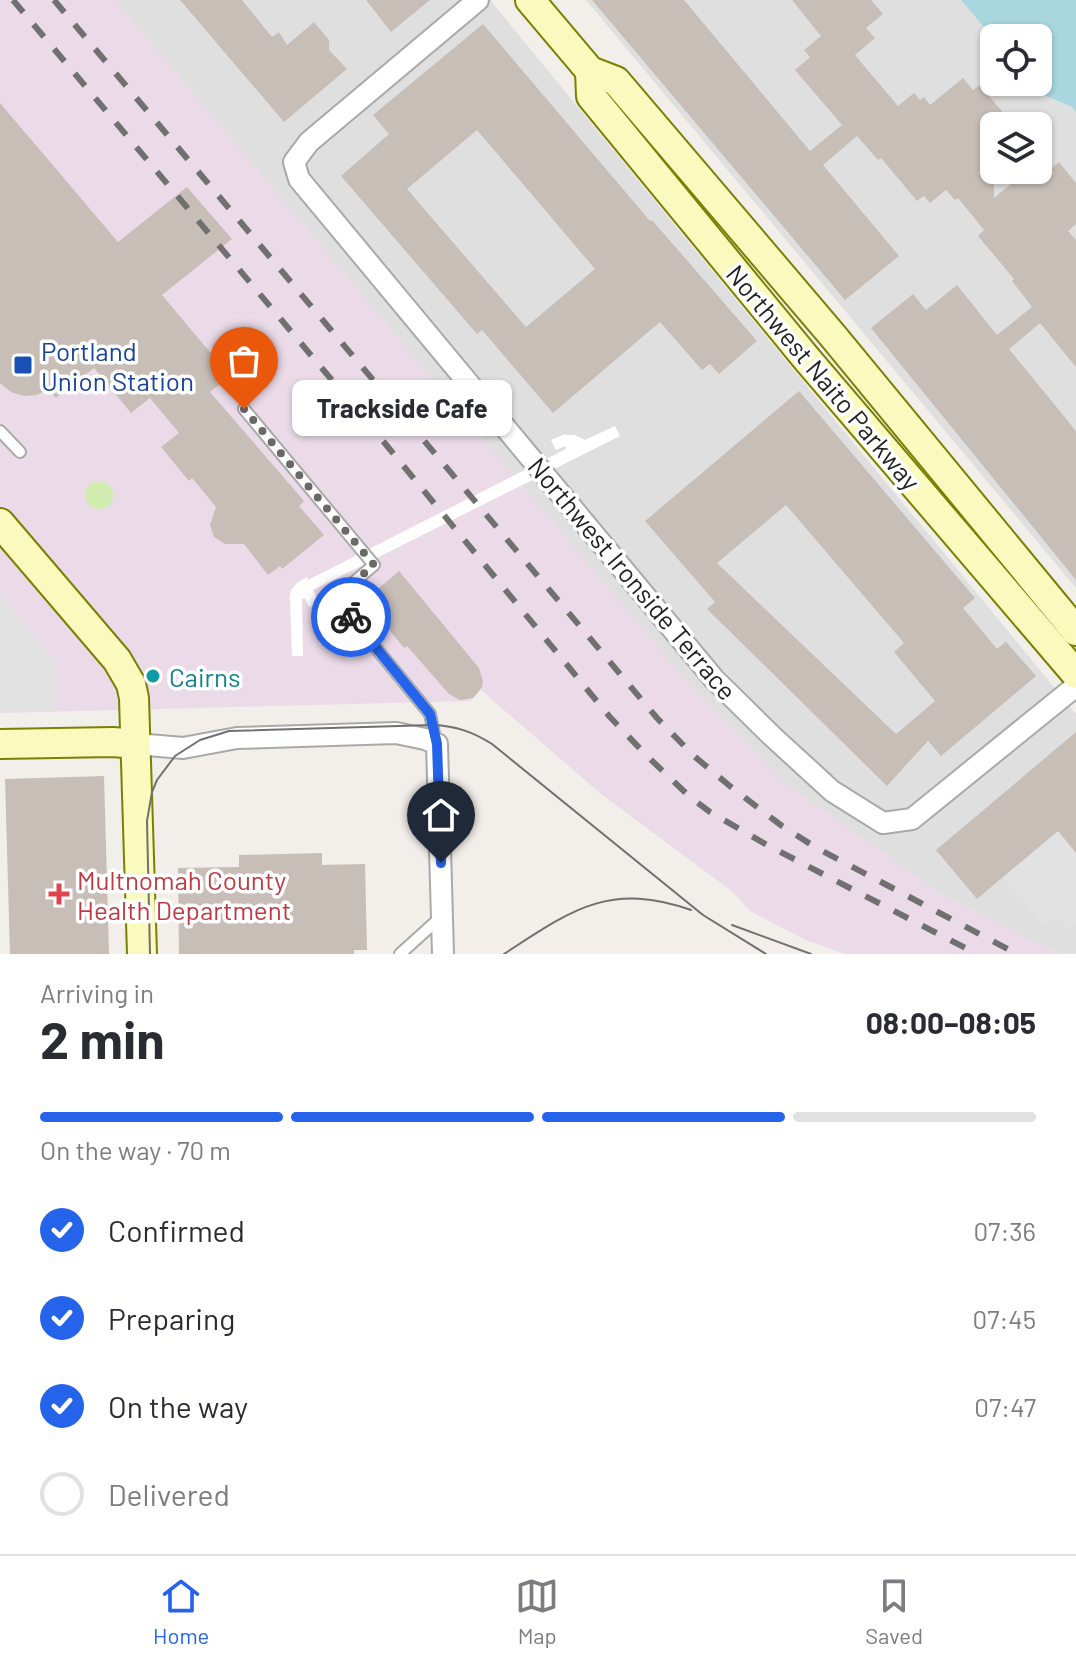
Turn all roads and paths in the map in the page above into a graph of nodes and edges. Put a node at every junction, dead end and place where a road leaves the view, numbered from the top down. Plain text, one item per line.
1 (478, 0) edge
2 (530, 0) edge
3 (590, 71) junction
4 (244, 409) dead end
5 (0, 431) edge
6 (20, 452) dead end
7 (0, 523) edge
8 (1076, 631) edge
9 (1076, 674) edge
10 (1076, 686) edge
11 (0, 744) edge
12 (136, 744) junction
13 (437, 744) junction
14 (442, 916) junction
15 (142, 954) edge
16 (400, 954) edge
17 (443, 954) edge

1 - 10 street, Northwest Ironside Terrace
2 - 3 main road, Northwest Naito Parkway
3 - 8 main road, Northwest Naito Parkway
3 - 9 main road, Northwest Naito Parkway
4 - 13 lane
5 - 6 lane
7 - 12 main road
11 - 12 main road
12 - 13 street
12 - 15 main road
13 - 14 street
14 - 16 lane
14 - 17 street

